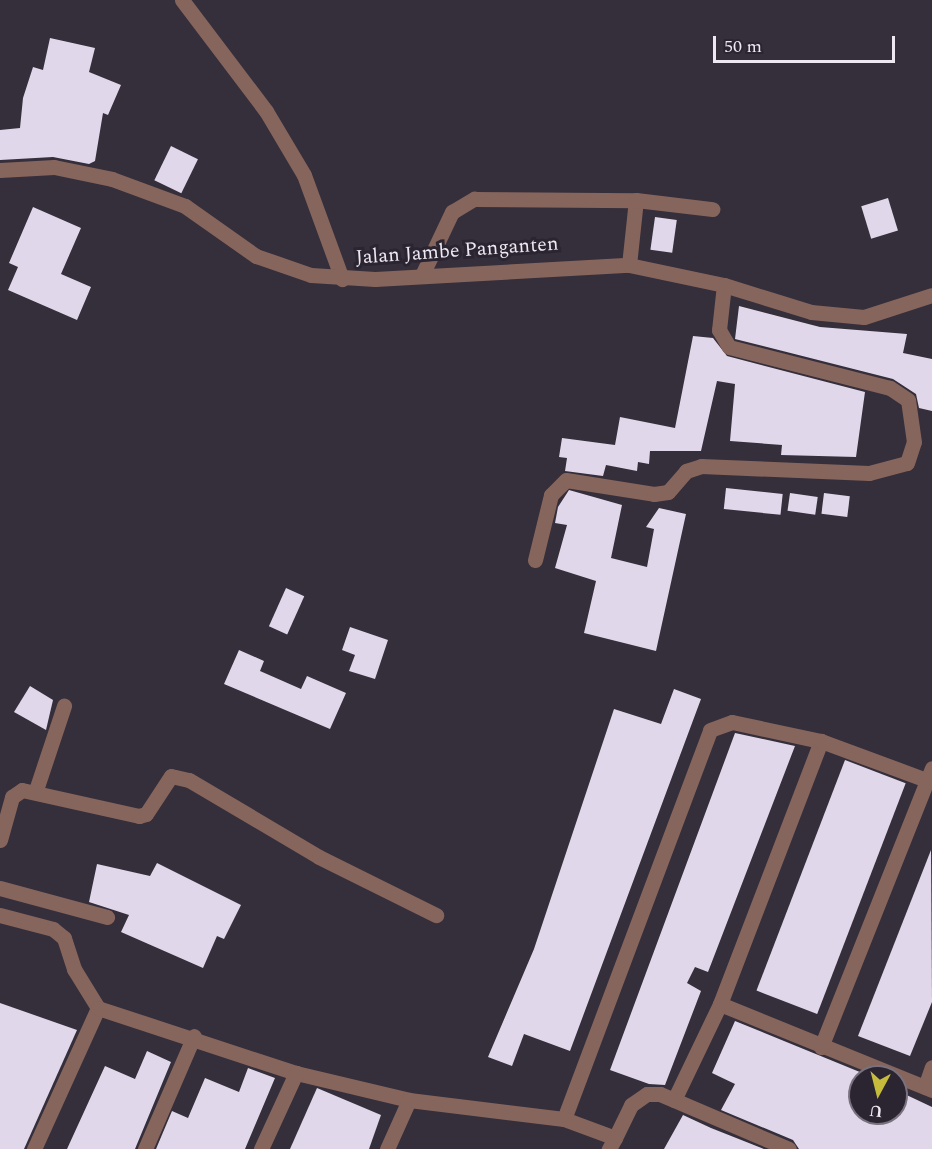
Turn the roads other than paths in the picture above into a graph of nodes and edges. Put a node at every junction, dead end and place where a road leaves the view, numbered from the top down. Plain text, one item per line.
1 (182, 0) edge
2 (0, 170) edge
3 (636, 200) junction
4 (712, 209) dead end
5 (629, 265) junction
6 (423, 273) junction
7 (342, 279) junction
8 (724, 285) junction
9 (932, 296) edge
10 (534, 560) dead end
11 (64, 706) dead end
12 (821, 741) junction
13 (931, 777) edge
14 (36, 790) junction
15 (0, 840) edge
16 (0, 888) edge
17 (0, 915) edge
18 (436, 915) dead end
19 (107, 917) dead end
20 (720, 1004) junction
21 (98, 1008) junction
22 (194, 1036) junction
23 (821, 1047) junction
24 (932, 1067) edge
25 (296, 1073) junction
26 (928, 1089) edge
27 (409, 1100) junction
28 (674, 1100) junction
29 (564, 1119) junction
30 (612, 1144) edge
31 (34, 1149) edge
32 (145, 1149) edge
33 (261, 1149) edge
34 (387, 1149) edge
35 (789, 1149) edge

1 - 7 street
2 - 7 street, Jalan Jambe Panganten
3 - 4 street
3 - 5 street
3 - 6 street
5 - 6 street, Jalan Jambe Panganten
5 - 8 street, Jalan Jambe Panganten
6 - 7 street, Jalan Jambe Panganten
8 - 9 street, Jalan Jambe Panganten
8 - 10 street
11 - 14 street
12 - 13 street
12 - 20 street
12 - 29 street
13 - 23 street
14 - 15 street
14 - 18 street
16 - 19 street
17 - 21 street
20 - 23 street
20 - 28 street
21 - 22 street
21 - 31 street
22 - 25 street
22 - 32 street
23 - 26 street
24 - 26 street
25 - 27 street
25 - 33 street
27 - 29 street
27 - 34 street
28 - 30 street
28 - 35 street
29 - 30 street

